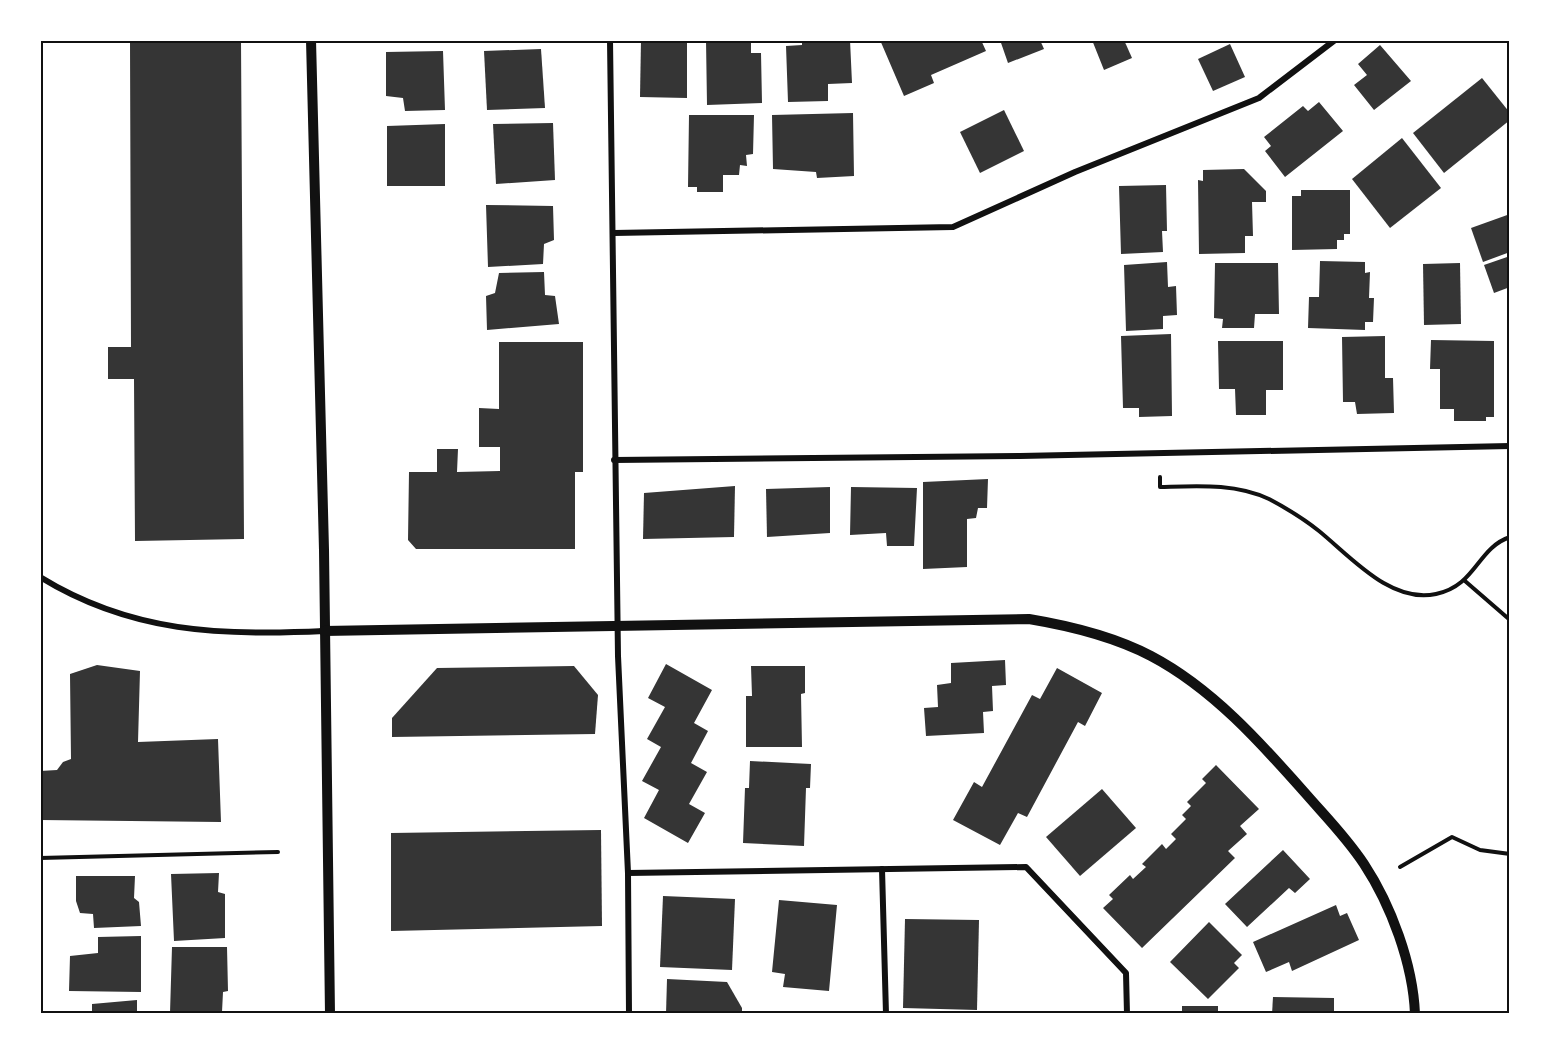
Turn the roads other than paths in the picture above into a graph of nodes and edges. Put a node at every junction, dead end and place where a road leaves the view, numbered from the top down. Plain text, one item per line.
1 (311, 40) edge
2 (610, 40) edge
3 (1335, 40) edge
4 (614, 233) junction
5 (1509, 446) edge
6 (615, 460) junction
7 (40, 577) edge
8 (617, 627) junction
9 (324, 631) junction
10 (882, 869) junction
11 (628, 873) junction
12 (330, 1014) edge
13 (629, 1014) edge
14 (886, 1014) edge
15 (1127, 1014) edge
16 (1415, 1014) edge

1 - 9 street
2 - 4 street
3 - 4 street
4 - 6 street
5 - 6 street
6 - 8 street
7 - 9 street
8 - 9 street
8 - 11 street
8 - 16 street
9 - 12 street
10 - 11 street
10 - 14 street
10 - 15 street
11 - 13 street

